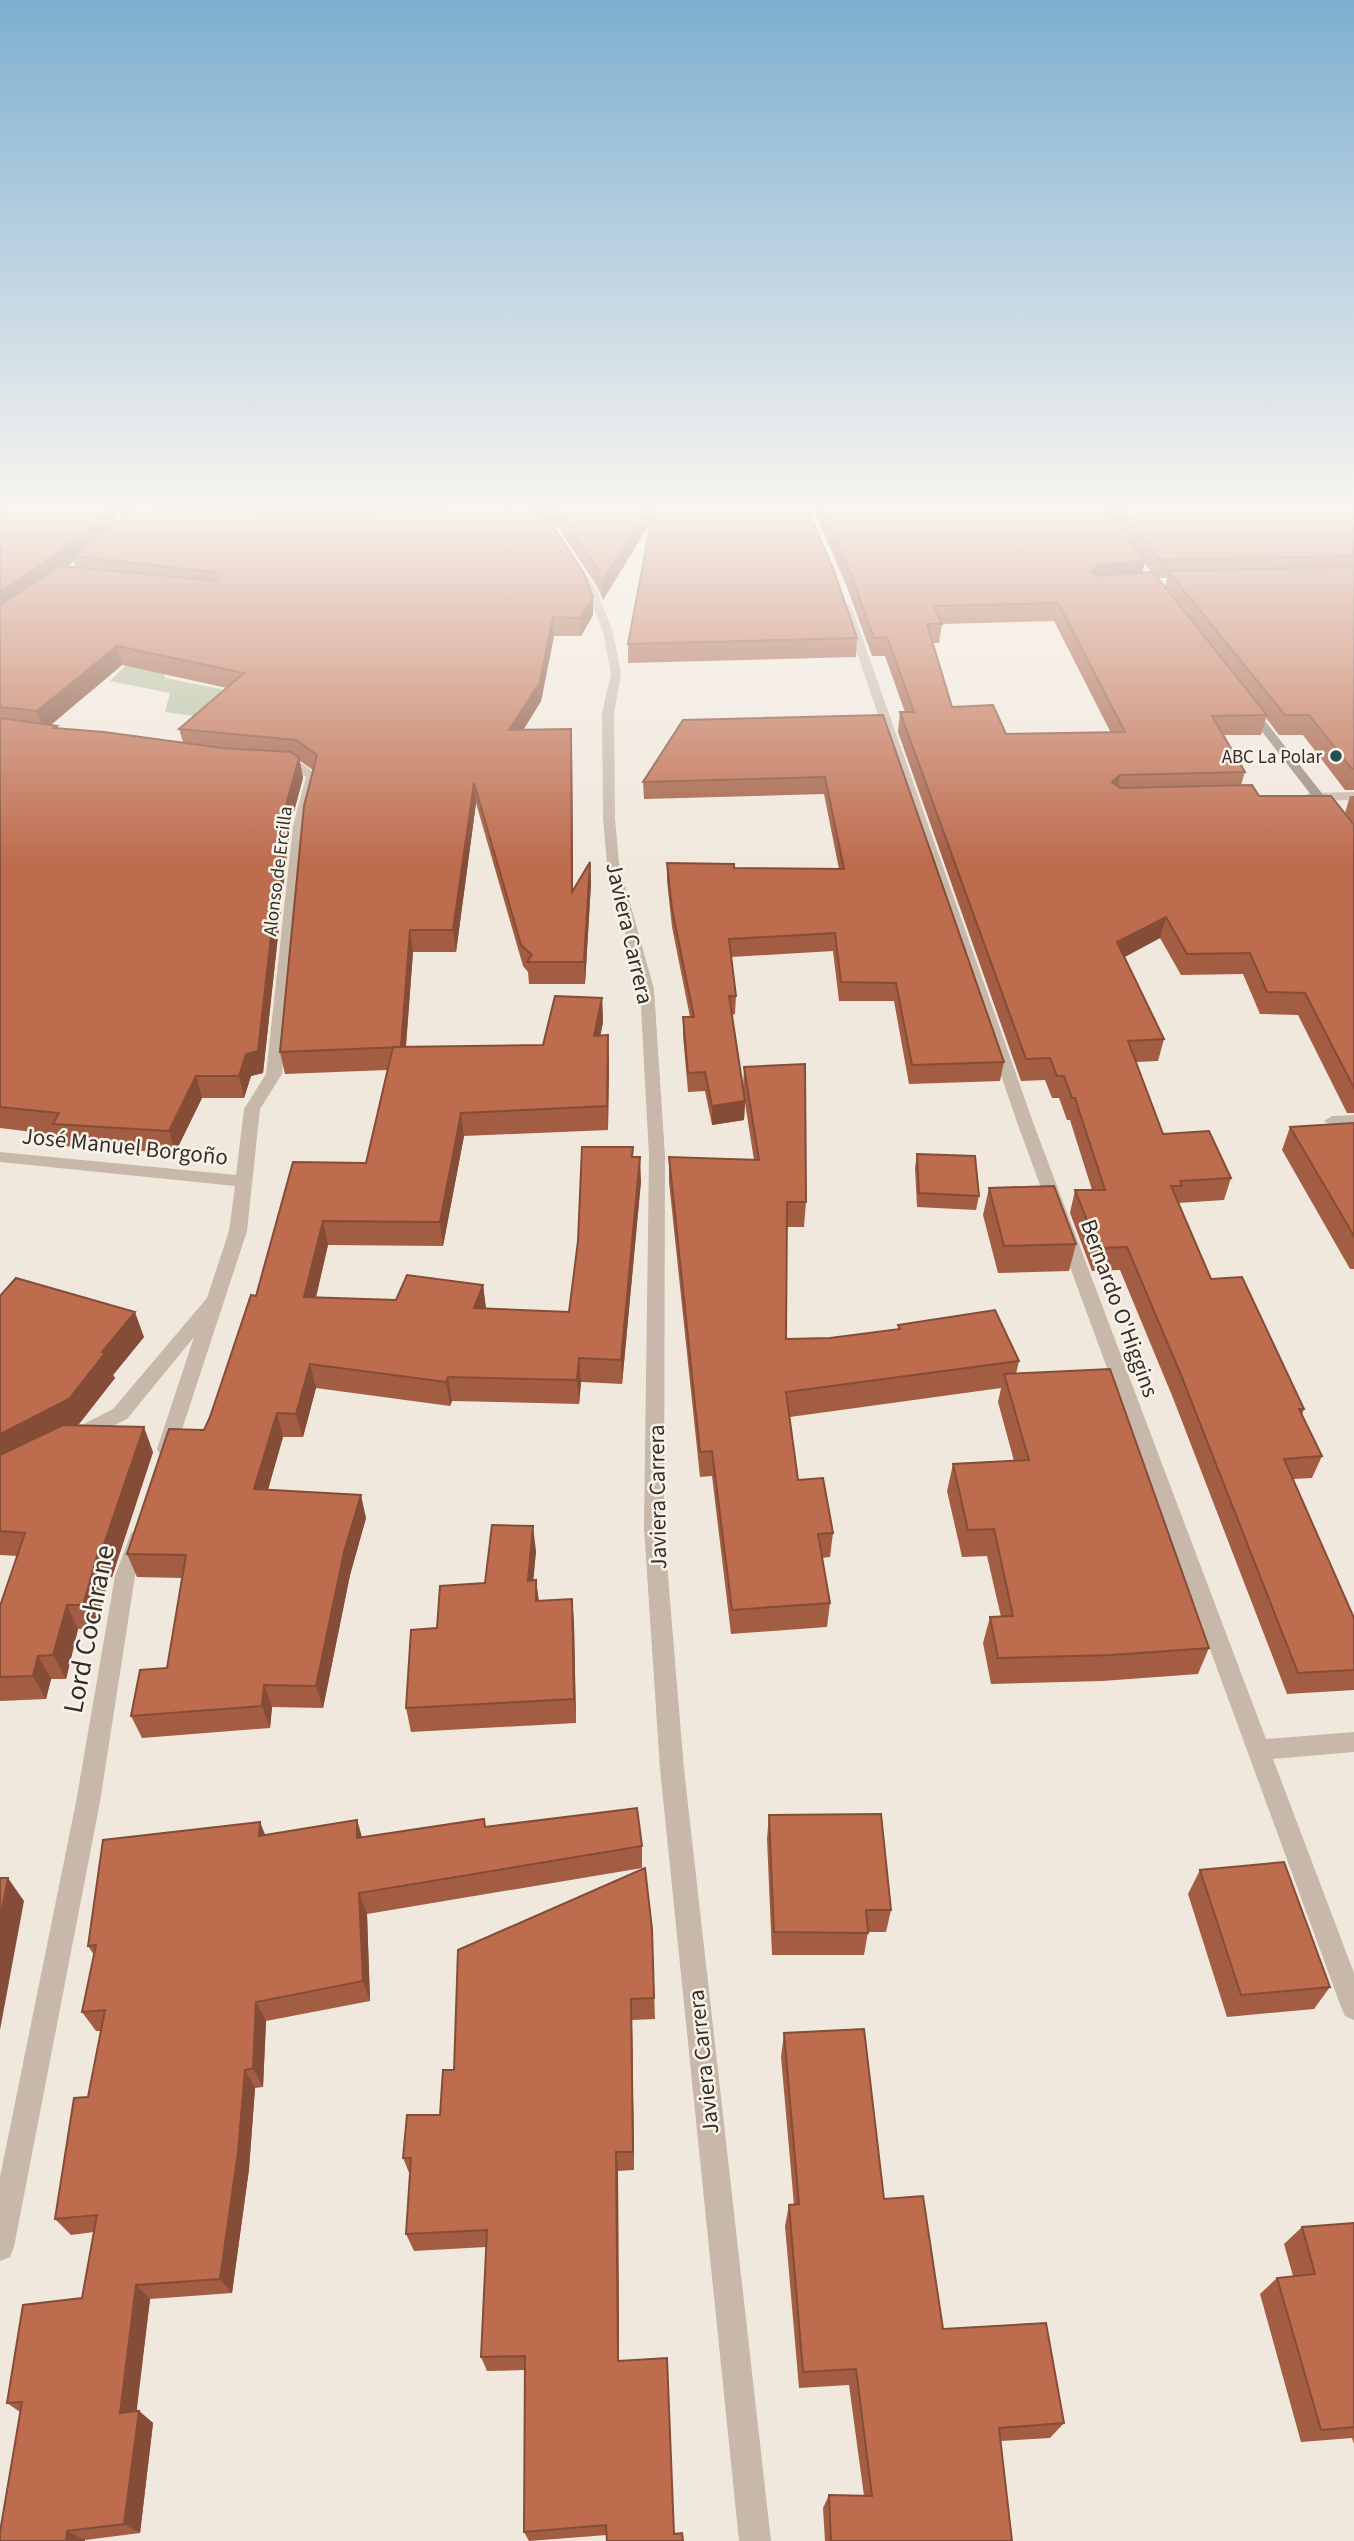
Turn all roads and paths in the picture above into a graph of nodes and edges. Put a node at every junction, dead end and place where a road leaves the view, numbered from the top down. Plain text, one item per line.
1 (605, 625) edge
2 (853, 625) edge
3 (1244, 701) edge
4 (263, 764) edge
5 (1354, 796) edge
6 (1319, 797) junction
7 (1292, 798) edge
8 (1354, 842) edge
9 (1354, 1119) edge
10 (1332, 1121) edge
11 (0, 1157) edge
12 (245, 1181) junction
13 (219, 1294) junction
14 (60, 1445) edge
15 (159, 1474) edge
16 (142, 1525) edge
17 (1354, 1742) edge
18 (1257, 1750) junction
19 (1354, 2007) edge
20 (0, 2247) edge
21 (755, 2541) edge

1 - 21 street, Javiera Carrera
2 - 18 street, Bernardo O'Higgins
3 - 6 main road
4 - 12 street, Alonso de Ercilla
5 - 6 street
6 - 7 street
6 - 8 main road
9 - 10 street
11 - 12 street, José Manuel Borgoño
12 - 13 street
13 - 14 street
13 - 15 street
16 - 20 street, Lord Cochrane
17 - 18 street
18 - 19 street, Bernardo O'Higgins

